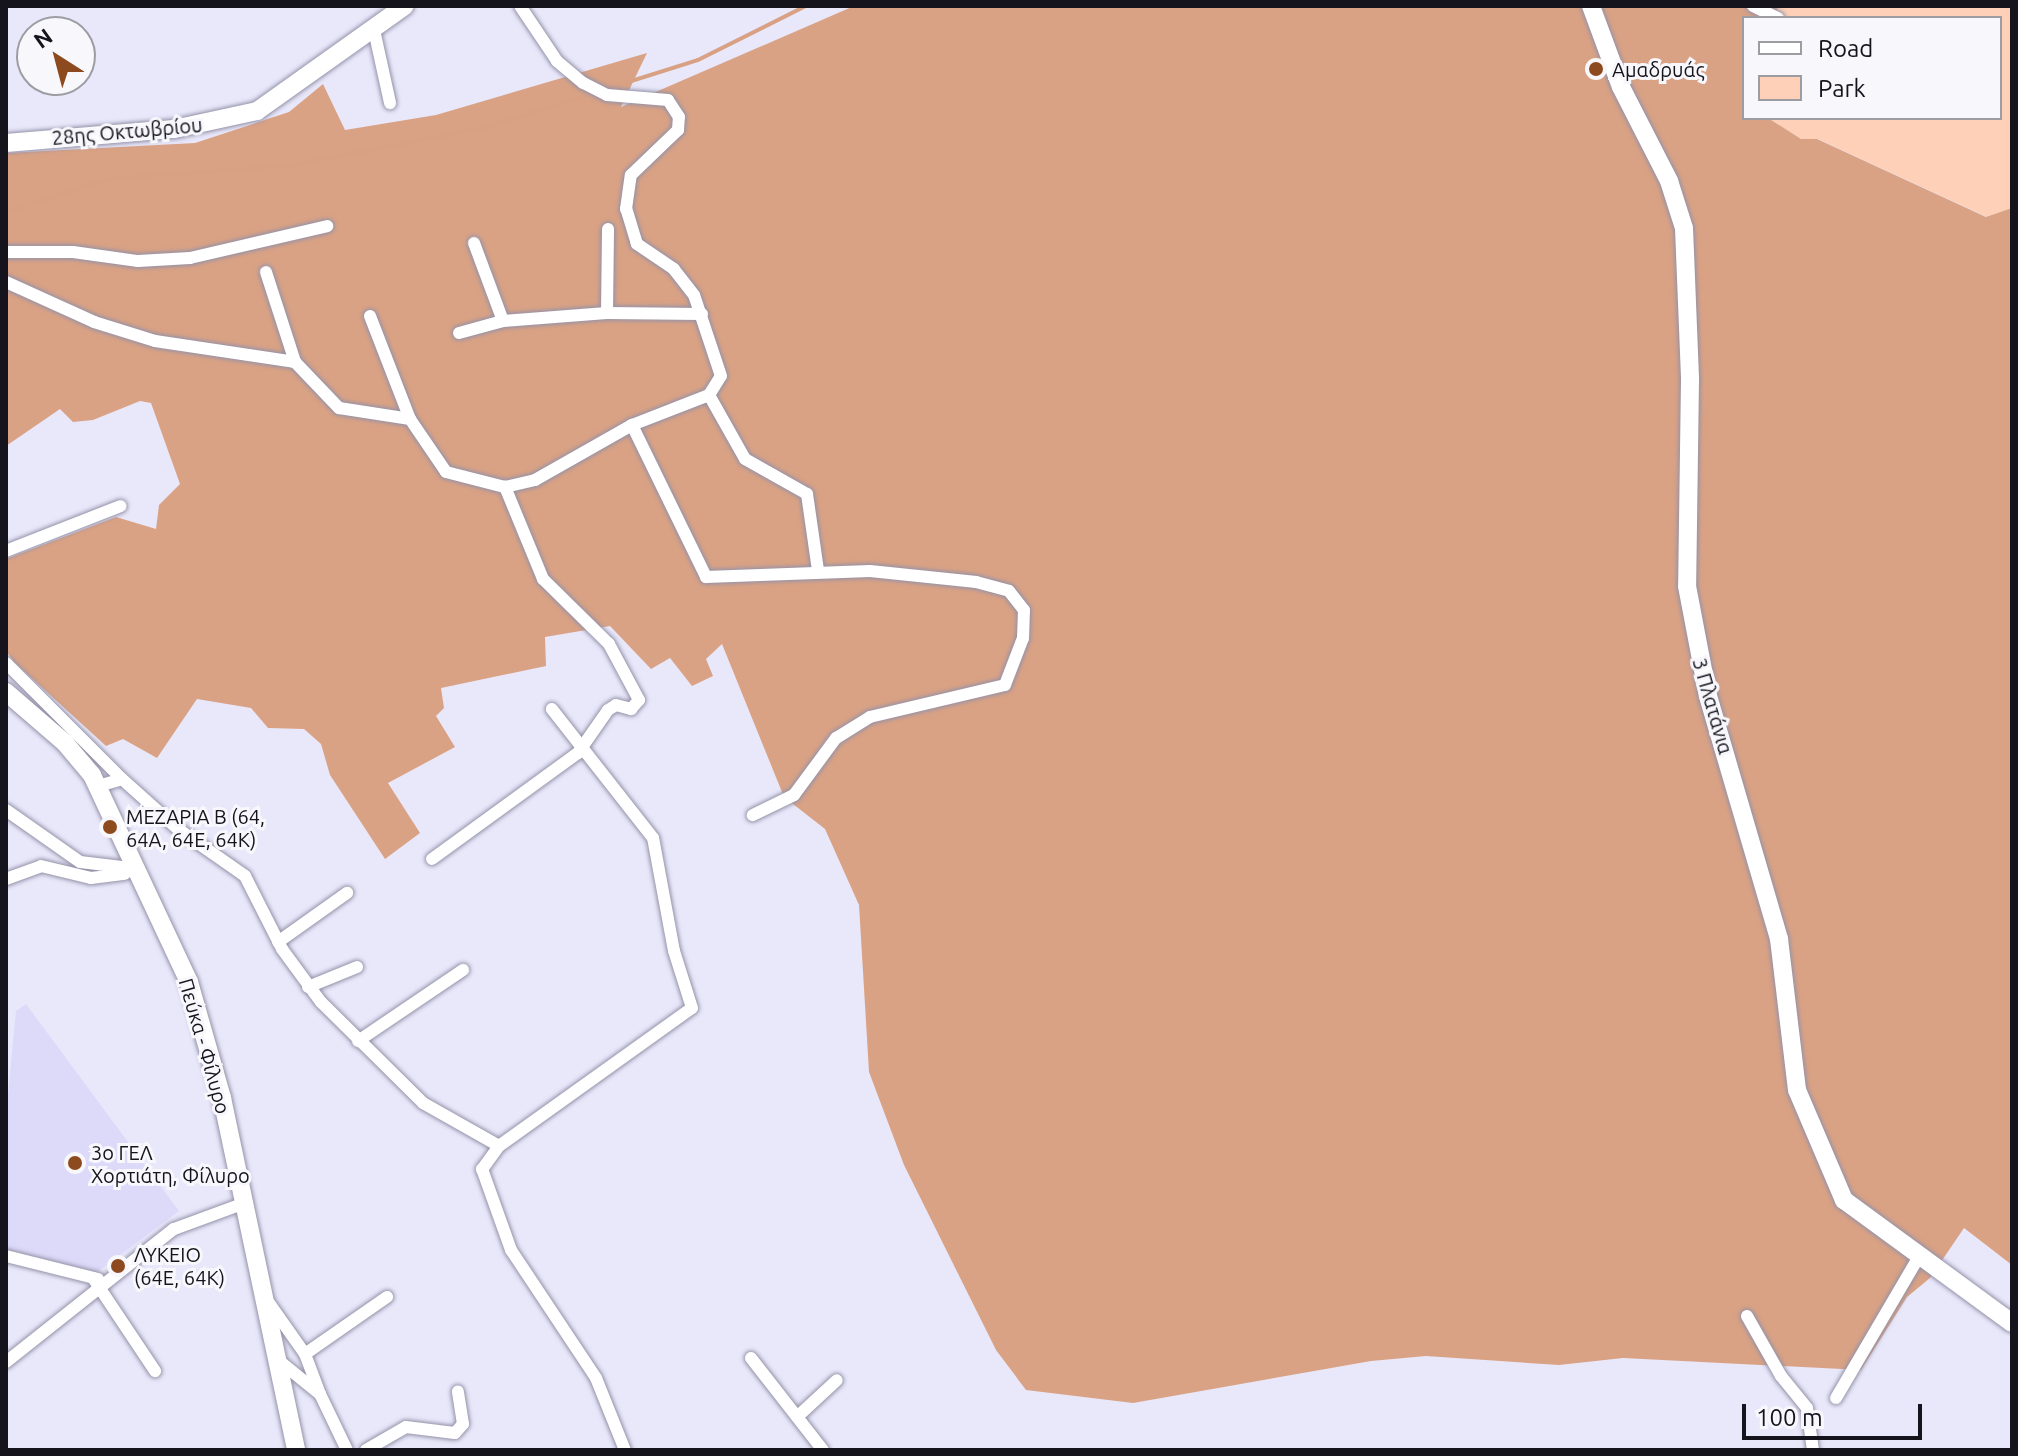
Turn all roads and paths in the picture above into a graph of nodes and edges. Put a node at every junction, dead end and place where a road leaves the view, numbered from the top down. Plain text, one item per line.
1 (405, 6) edge
2 (520, 6) edge
3 (1591, 6) edge
4 (1753, 6) edge
5 (1774, 16) edge
6 (374, 30) junction
7 (390, 103) dead end
8 (6, 143) edge
9 (327, 226) dead end
10 (608, 229) dead end
11 (474, 243) dead end
12 (6, 252) edge
13 (266, 272) dead end
14 (6, 282) edge
15 (607, 313) junction
16 (702, 314) junction
17 (370, 316) dead end
18 (503, 321) junction
19 (459, 333) dead end
20 (295, 362) junction
21 (709, 395) junction
22 (410, 419) junction
23 (632, 425) junction
24 (505, 487) junction
25 (121, 506) dead end
26 (6, 551) edge
27 (818, 570) junction
28 (6, 663) edge
29 (6, 692) edge
30 (552, 709) dead end
31 (582, 749) junction
32 (122, 779) junction
33 (98, 786) junction
34 (6, 810) edge
35 (753, 815) dead end
36 (432, 859) dead end
37 (139, 869) junction
38 (6, 879) edge
39 (347, 893) dead end
40 (278, 942) junction
41 (357, 967) dead end
42 (463, 970) dead end
43 (308, 987) junction
44 (358, 1041) junction
45 (499, 1146) junction
46 (242, 1204) junction
47 (6, 1256) edge
48 (1918, 1258) junction
49 (101, 1283) junction
50 (261, 1291) junction
51 (387, 1297) dead end
52 (1747, 1316) dead end
53 (2012, 1323) edge
54 (305, 1354) junction
55 (751, 1358) dead end
56 (278, 1360) junction
57 (6, 1362) edge
58 (155, 1371) dead end
59 (837, 1380) dead end
60 (458, 1391) dead end
61 (320, 1394) junction
62 (1836, 1398) dead end
63 (797, 1417) junction
64 (296, 1450) edge
65 (347, 1450) edge
66 (366, 1450) edge
67 (625, 1450) edge
68 (823, 1450) edge
69 (1813, 1450) edge

1 - 6 street, 28ης Οκτωβρίου
2 - 16 street
3 - 48 street, 3 Πλατάνια
4 - 5 street
6 - 7 street
6 - 8 street, 28ης Οκτωβρίου
9 - 12 street
10 - 15 street
11 - 18 street
13 - 20 street
14 - 20 street
15 - 16 street
15 - 18 street
16 - 21 street
17 - 22 street
18 - 19 street
20 - 22 street
21 - 23 street
21 - 27 street
22 - 24 street
23 - 24 street
23 - 27 street
24 - 31 street
25 - 26 street
27 - 35 street
28 - 32 street
29 - 33 street, Πεύκα - Φίλυρο
30 - 31 street
31 - 36 street
31 - 45 street
32 - 33 street
32 - 40 street
33 - 37 street, Πεύκα - Φίλυρο
34 - 37 street
37 - 38 street
37 - 46 street, Πεύκα - Φίλυρο
39 - 40 street
40 - 43 street
41 - 43 street
42 - 44 street
43 - 44 street
44 - 45 street
45 - 67 street
46 - 49 street
46 - 50 street, Πεύκα - Φίλυρο
47 - 49 street
48 - 53 street, 3 Πλατάνια
48 - 62 street
49 - 57 street
49 - 58 street
50 - 54 street
50 - 56 street, Πεύκα - Φίλυρο
51 - 54 street
52 - 69 street
54 - 61 street
55 - 63 street
56 - 61 street
56 - 64 street, Πεύκα - Φίλυρο
59 - 63 street
60 - 66 street
61 - 65 street
63 - 68 street

